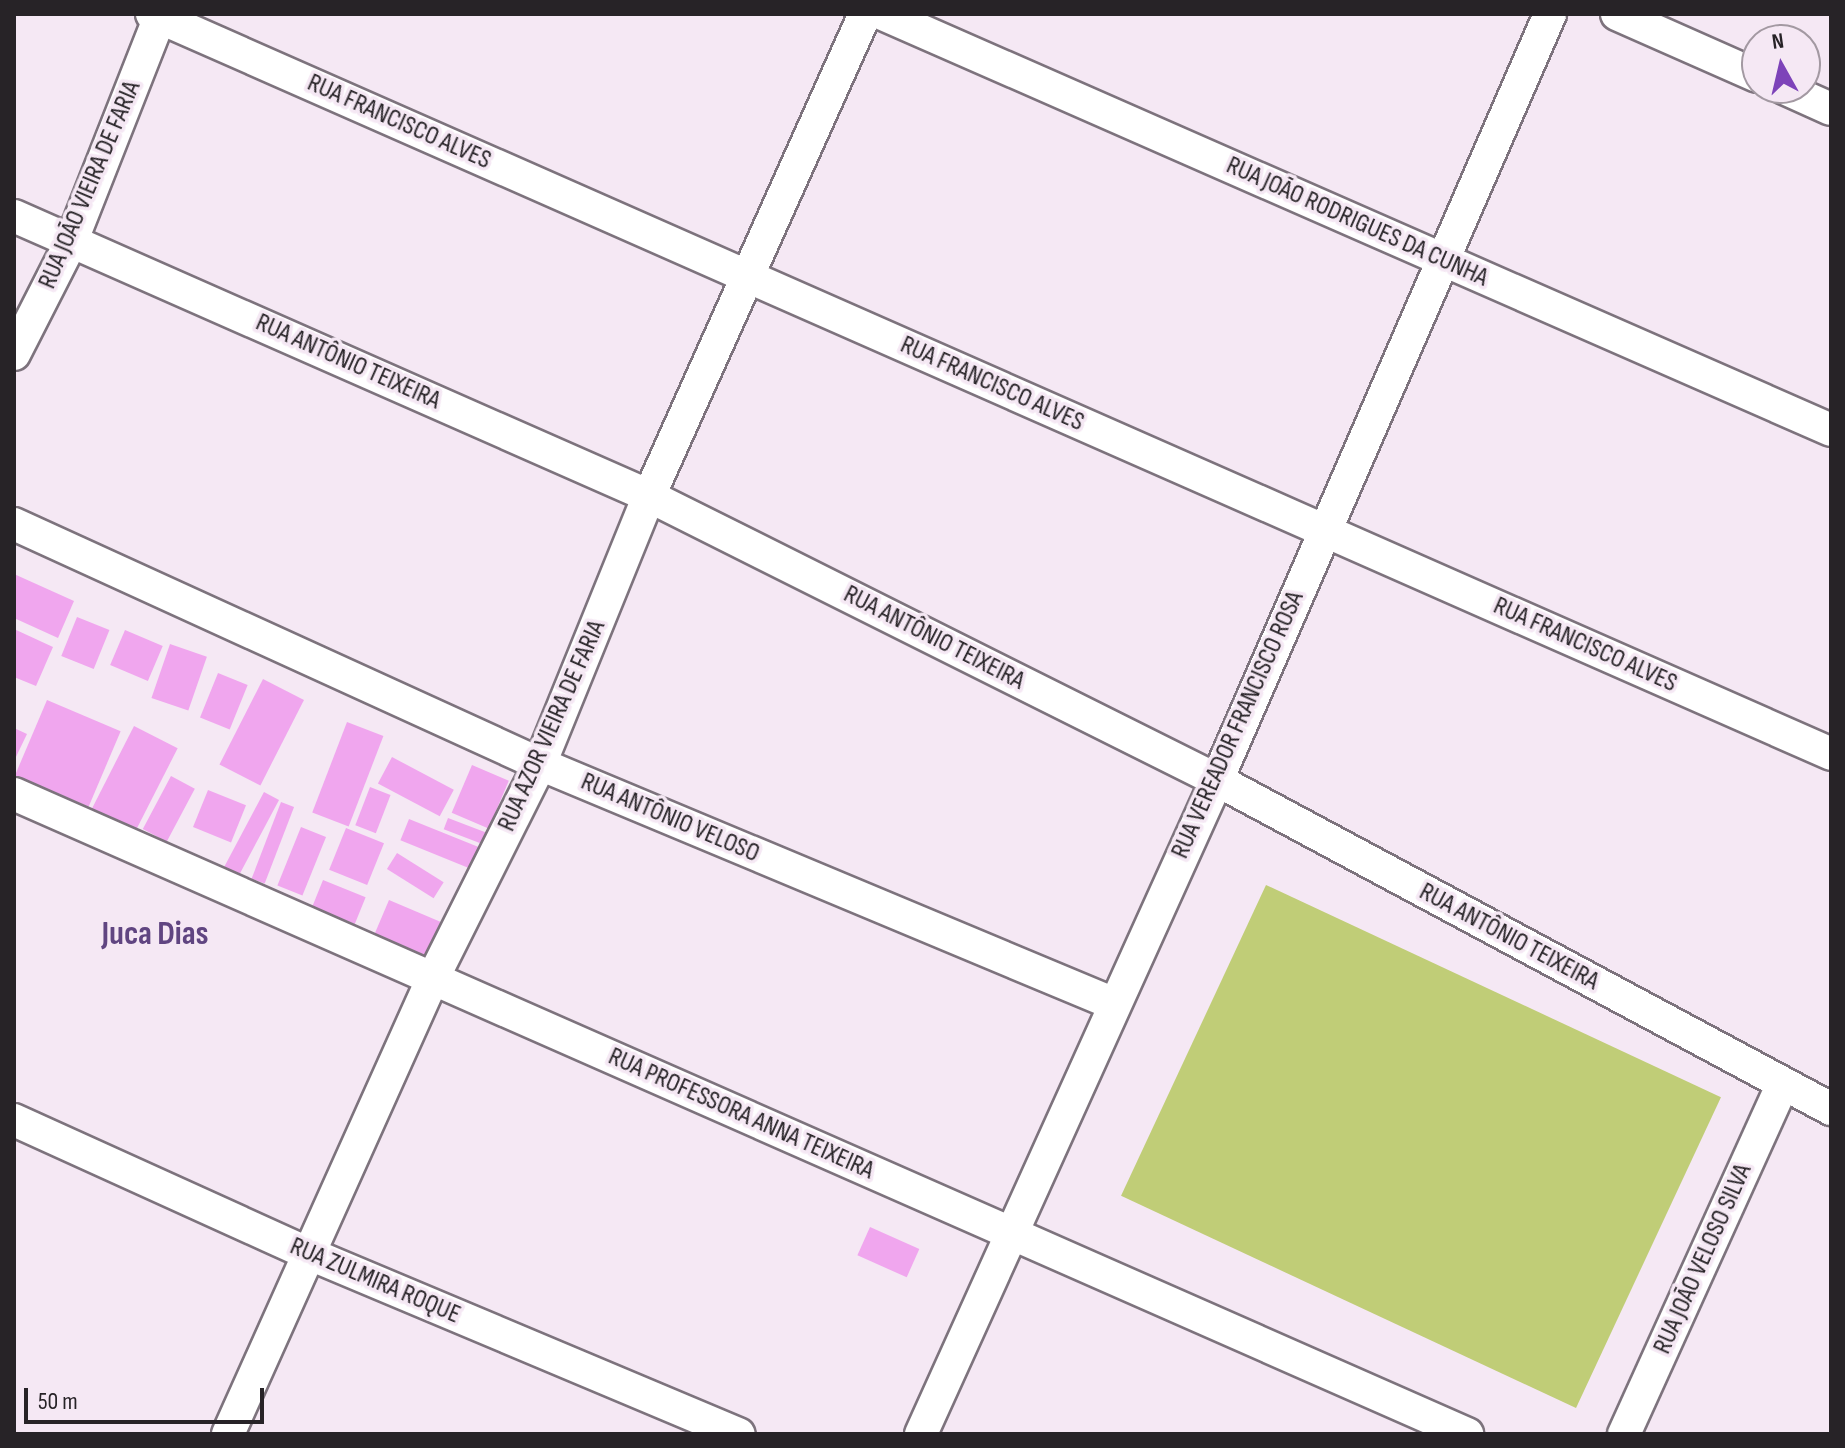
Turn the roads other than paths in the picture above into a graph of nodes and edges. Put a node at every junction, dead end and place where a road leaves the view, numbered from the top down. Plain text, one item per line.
1 (865, 14) edge
2 (883, 14) edge
3 (1550, 14) edge
4 (1617, 14) edge
5 (158, 15) edge
6 (1741, 69) edge
7 (14, 216) edge
8 (72, 240) junction
9 (1441, 259) junction
10 (747, 276) junction
11 (14, 354) edge
12 (1831, 430) edge
13 (649, 496) junction
14 (14, 524) edge
15 (1322, 530) junction
16 (1831, 754) edge
17 (540, 764) junction
18 (1217, 780) junction
19 (14, 794) edge
20 (433, 978) junction
21 (1112, 1003) junction
22 (1782, 1085) junction
23 (1831, 1109) edge
24 (14, 1120) edge
25 (1010, 1233) junction
26 (310, 1254) junction
27 (228, 1434) edge
28 (739, 1434) edge
29 (921, 1434) edge
30 (1467, 1434) edge
31 (1624, 1434) edge

1 - 10 street, RUA AZOR VIEIRA DE FARIA
2 - 9 street, RUA JOÃO RODRIGUES DA CUNHA
3 - 9 street, RUA VEREADOR FRANCISCO ROSA
4 - 6 street
5 - 8 street, RUA JOÃO VIEIRA DE FARIA
5 - 10 street, RUA FRANCISCO ALVES
7 - 8 street, RUA ANTÔNIO TEIXEIRA
8 - 11 street, RUA JOÃO VIEIRA DE FARIA
8 - 13 street, RUA ANTÔNIO TEIXEIRA
9 - 12 street, RUA JOÃO RODRIGUES DA CUNHA
9 - 15 street, RUA VEREADOR FRANCISCO ROSA
10 - 13 street, RUA AZOR VIEIRA DE FARIA
10 - 15 street, RUA FRANCISCO ALVES
13 - 17 street, RUA AZOR VIEIRA DE FARIA
13 - 18 street, RUA ANTÔNIO TEIXEIRA
14 - 17 street, RUA ANTÔNIO VELOSO
15 - 16 street, RUA FRANCISCO ALVES
15 - 18 street, RUA VEREADOR FRANCISCO ROSA
17 - 20 street, RUA AZOR VIEIRA DE FARIA
17 - 21 street, RUA ANTÔNIO VELOSO
18 - 21 street, RUA VEREADOR FRANCISCO ROSA
18 - 22 street, RUA ANTÔNIO TEIXEIRA
19 - 20 street, RUA PROFESSORA ANNA TEIXEIRA
20 - 25 street, RUA PROFESSORA ANNA TEIXEIRA
20 - 26 street, RUA AZOR VIEIRA DE FARIA
21 - 25 street, RUA VEREADOR FRANCISCO ROSA
22 - 23 street, RUA ANTÔNIO TEIXEIRA
22 - 31 street, RUA JOÃO VELOSO SILVA
24 - 26 street, RUA ZULMIRA ROQUE
25 - 29 street, RUA VEREADOR FRANCISCO ROSA
25 - 30 street, RUA PROFESSORA ANNA TEIXEIRA
26 - 27 street, RUA AZOR VIEIRA DE FARIA
26 - 28 street, RUA ZULMIRA ROQUE

